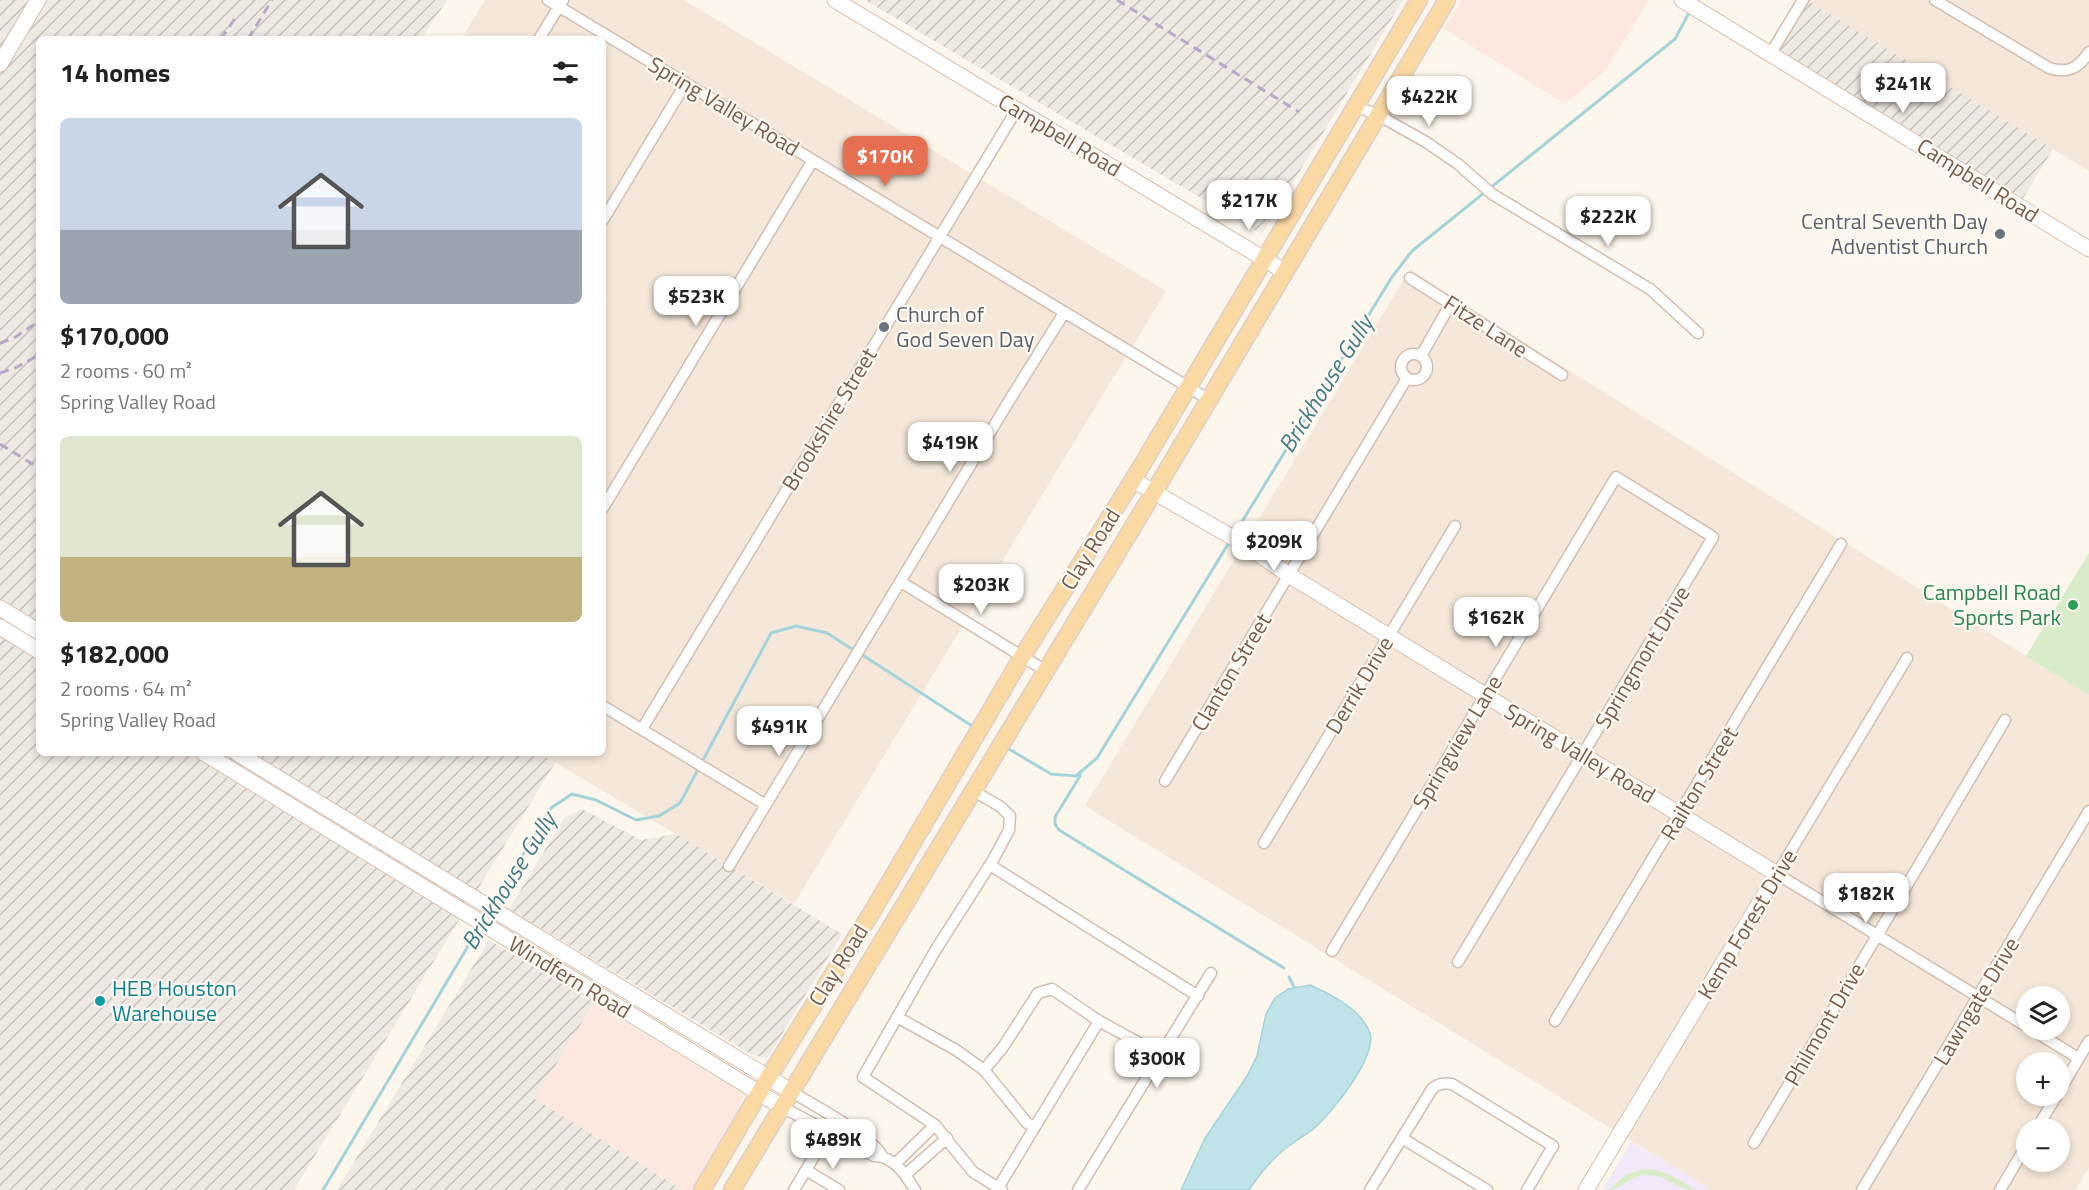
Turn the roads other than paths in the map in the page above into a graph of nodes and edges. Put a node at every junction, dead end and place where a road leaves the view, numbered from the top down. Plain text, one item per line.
1 (38, 0) edge
2 (548, 0) edge
3 (835, 0) edge
4 (1419, 0) edge
5 (1447, 0) edge
6 (1803, 0) edge
7 (1935, 0) edge
8 (1960, 0) edge
9 (561, 3) edge
10 (1689, 4) edge
11 (1954, 11) junction
12 (541, 36) edge
13 (2089, 52) edge
14 (1771, 53) junction
15 (0, 64) edge
16 (686, 83) junction
17 (1355, 106) junction
18 (1017, 109) junction
19 (1378, 116) junction
20 (1327, 153) junction
21 (813, 160) junction
22 (1344, 171) junction
23 (606, 215) edge
24 (940, 237) junction
25 (2089, 249) edge
26 (1264, 259) junction
27 (1284, 271) junction
28 (1410, 278) dead end
29 (1450, 303) junction
30 (1065, 313) junction
31 (1698, 333) dead end
32 (1421, 356) junction
33 (1562, 375) dead end
34 (1407, 378) junction
35 (1188, 387) junction
36 (1208, 399) junction
37 (1133, 480) junction
38 (1154, 492) junction
39 (606, 503) edge
40 (1455, 526) dead end
41 (1713, 537) joint
42 (1841, 544) dead end
43 (1289, 575) junction
44 (901, 582) junction
45 (0, 608) edge
46 (0, 627) edge
47 (36, 630) edge
48 (1389, 636) junction
49 (36, 649) edge
50 (1022, 657) junction
51 (1907, 658) dead end
52 (1046, 671) junction
53 (1485, 695) junction
54 (606, 708) edge
55 (2006, 720) dead end
56 (642, 729) junction
57 (1583, 755) junction
58 (209, 756) edge
59 (242, 756) edge
60 (1165, 782) dead end
61 (972, 790) junction
62 (766, 805) junction
63 (2089, 811) edge
64 (1680, 814) junction
65 (1263, 843) dead end
66 (990, 865) junction
67 (729, 866) dead end
68 (1777, 873) junction
69 (872, 912) junction
70 (509, 919) junction
71 (890, 925) junction
72 (497, 934) junction
73 (1877, 934) junction
74 (1332, 951) dead end
75 (1458, 962) dead end
76 (1211, 973) dead end
77 (619, 986) junction
78 (1197, 996) junction
79 (1978, 996) junction
80 (609, 1001) junction
81 (897, 1017) junction
82 (2016, 1020) edge
83 (1099, 1021) junction
84 (1556, 1021) dead end
85 (2049, 1040) edge
86 (2089, 1041) edge
87 (1161, 1055) junction
88 (2078, 1058) junction
89 (984, 1070) junction
90 (2070, 1072) edge
91 (768, 1078) junction
92 (792, 1092) junction
93 (759, 1094) junction
94 (782, 1107) junction
95 (935, 1125) junction
96 (1035, 1127) junction
97 (947, 1138) junction
98 (1402, 1138) junction
99 (1754, 1143) dead end
100 (816, 1153) dead end
101 (882, 1156) junction
102 (2016, 1163) edge
103 (895, 1164) junction
104 (806, 1170) junction
105 (905, 1175) junction
106 (1000, 1189) edge
107 (702, 1190) edge
108 (732, 1190) edge
109 (794, 1190) edge
110 (839, 1190) edge
111 (915, 1190) edge
112 (1078, 1190) edge
113 (1370, 1190) edge
114 (1487, 1190) edge
115 (1527, 1190) edge
116 (1586, 1190) edge
117 (1862, 1190) edge
118 (2000, 1190) edge

1 - 15 street
2 - 9 street, Spring Valley Road
3 - 18 street, Campbell Road
4 - 17 main road, Clay Road
5 - 19 main road, Clay Road
6 - 14 street
7 - 11 street
8 - 11 street
9 - 12 street
9 - 16 street, Spring Valley Road
10 - 14 street, Campbell Road
11 - 13 street
14 - 25 street, Campbell Road
16 - 21 street, Spring Valley Road
16 - 23 street
17 - 19 street
17 - 20 main road, Clay Road
18 - 24 street, Brookshire Street
18 - 26 street, Campbell Road
19 - 22 main road, Clay Road
19 - 31 street
20 - 22 main road
20 - 26 main road, Clay Road
21 - 24 street, Spring Valley Road
21 - 39 street
22 - 27 main road, Clay Road
24 - 30 street, Spring Valley Road
24 - 56 street, Brookshire Street
26 - 27 street, Campbell Road
26 - 35 main road, Clay Road
27 - 36 main road, Clay Road
28 - 29 street, Fitze Lane
29 - 32 street, Clanton Street
29 - 33 street, Fitze Lane
30 - 35 street, Spring Valley Road
30 - 44 street
32 - 34 street, Clanton Street
32 - 34 street, Clanton Street
34 - 43 street, Clanton Street
35 - 36 street, Spring Valley Road
35 - 37 main road, Clay Road
36 - 38 main road, Clay Road
37 - 38 street, Spring Valley Road
37 - 50 main road, Clay Road
38 - 43 street, Spring Valley Road
38 - 52 main road, Clay Road
40 - 48 street, Derrik Drive
41 - 53 street, Springview Lane
41 - 57 street, Springmont Drive
42 - 64 street, Railton Street
43 - 48 street, Spring Valley Road
43 - 60 street, Clanton Street
44 - 50 street
44 - 62 street
45 - 47 street
46 - 49 street
48 - 53 street, Spring Valley Road
48 - 65 street, Derrik Drive
50 - 52 street
50 - 69 main road, Clay Road
51 - 68 street, Kemp Forest Drive
52 - 61 main road, Clay Road
53 - 57 street, Spring Valley Road
53 - 74 street, Springview Lane
54 - 56 street
55 - 73 street, Philmont Drive
56 - 62 street
57 - 64 street, Spring Valley Road
57 - 75 street, Springmont Drive
58 - 72 street, Windfern Road
59 - 70 street, Windfern Road
61 - 66 street
61 - 71 main road, Clay Road
62 - 67 street
63 - 79 street, Lawngate Drive
64 - 68 street, Spring Valley Road
64 - 84 street, Railton Street
66 - 78 street
66 - 81 street
68 - 73 street, Spring Valley Road
68 - 116 street, Kemp Forest Drive
69 - 71 main road
69 - 91 main road, Clay Road
70 - 72 street
70 - 77 street, Windfern Road
71 - 92 main road, Clay Road
72 - 80 street, Windfern Road
73 - 79 street, Spring Valley Road
73 - 99 street, Philmont Drive
76 - 78 street
77 - 80 street
77 - 91 street, Windfern Road
78 - 87 street
79 - 82 street, Spring Valley Road
79 - 117 street, Lawngate Drive
80 - 93 street, Windfern Road
81 - 89 street
81 - 95 street
83 - 87 street
83 - 89 street
83 - 96 street
85 - 88 street
86 - 88 street
87 - 112 street
88 - 90 street
89 - 96 street
91 - 92 street, Windfern Road
91 - 93 main road, Clay Road
92 - 94 main road, Clay Road
92 - 101 street
93 - 94 street, Windfern Road
93 - 107 main road, Clay Road
94 - 101 street
94 - 108 main road, Clay Road
95 - 97 street
95 - 103 street
96 - 106 street
97 - 105 street
97 - 106 street
98 - 113 street
98 - 114 street
98 - 115 street
100 - 104 street
101 - 103 street
102 - 118 street
103 - 105 street
104 - 109 street
104 - 110 street
105 - 111 street

